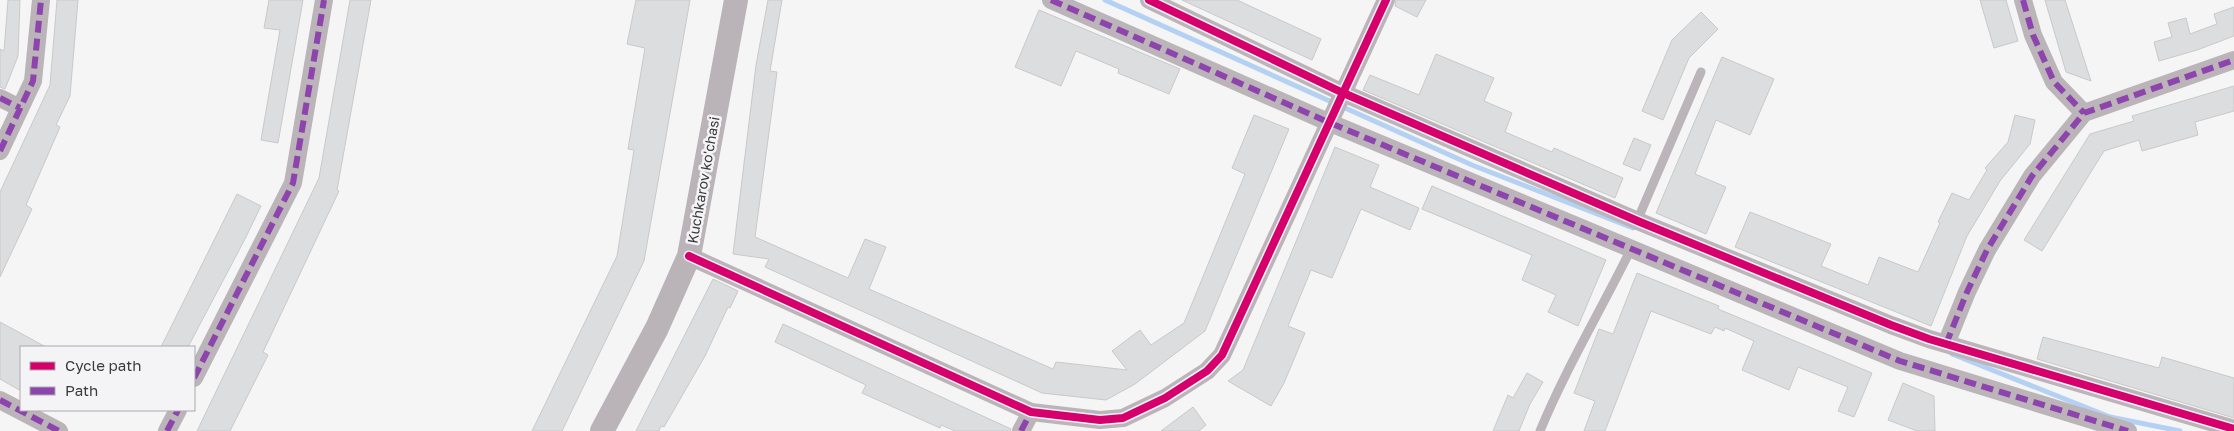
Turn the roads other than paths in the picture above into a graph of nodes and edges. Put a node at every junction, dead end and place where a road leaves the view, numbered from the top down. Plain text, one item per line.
1 (41, 0) edge
2 (324, 0) edge
3 (736, 0) edge
4 (1052, 0) edge
5 (1149, 0) edge
6 (1386, 0) edge
7 (2023, 0) edge
8 (2234, 60) edge
9 (1701, 72) dead end
10 (1341, 94) junction
11 (0, 98) edge
12 (20, 108) junction
13 (2084, 113) junction
14 (1329, 121) junction
15 (0, 152) edge
16 (1637, 221) junction
17 (1631, 248) junction
18 (689, 256) junction
19 (1946, 344) junction
20 (195, 376) edge
21 (0, 400) edge
22 (20, 411) edge
23 (21, 411) edge
24 (177, 411) edge
25 (1031, 412) junction
26 (2234, 429) edge
27 (59, 431) edge
28 (167, 431) edge
29 (602, 431) edge
30 (1021, 431) edge
31 (1540, 431) edge
32 (2128, 431) edge

1 - 12 street
2 - 20 street
3 - 18 main road, Kuchkarov ko'chasi
4 - 14 street
5 - 10 street
6 - 10 street
7 - 13 street
8 - 13 street
9 - 16 lane
10 - 14 street
10 - 16 street
11 - 12 street
12 - 15 street
13 - 19 street
14 - 17 street
14 - 25 street
16 - 19 street
17 - 31 lane
17 - 32 street
18 - 25 street
18 - 29 main road, Kuchkarov ko'chasi
19 - 26 street
21 - 22 street
23 - 27 street
24 - 28 street
25 - 30 street

